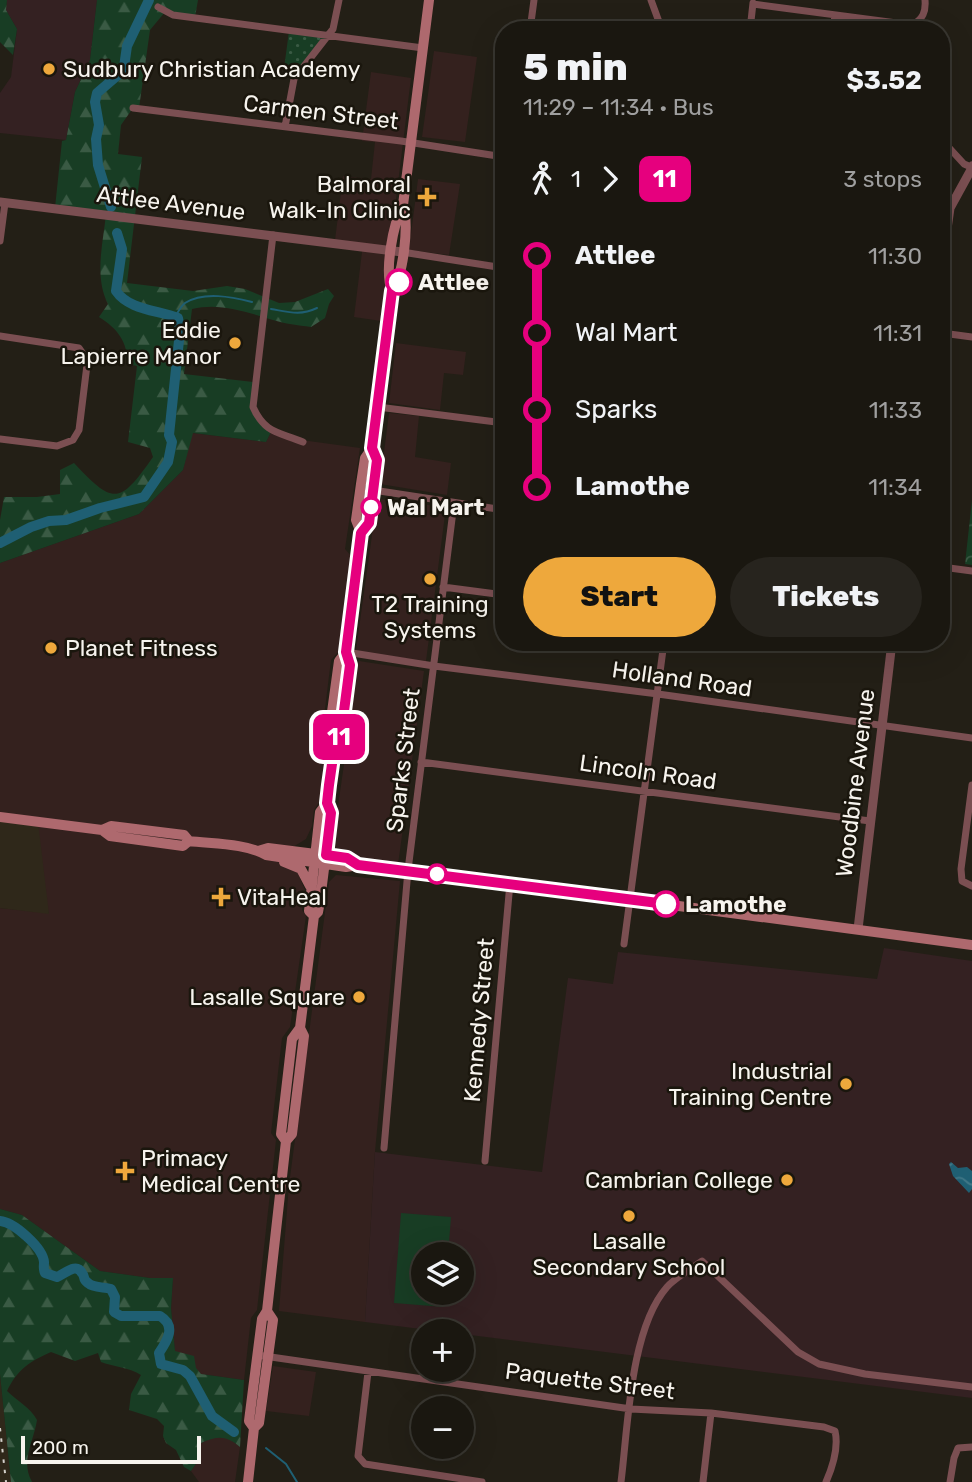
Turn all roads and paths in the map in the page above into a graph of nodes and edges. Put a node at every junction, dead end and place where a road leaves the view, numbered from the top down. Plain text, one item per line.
1 (339, 0) edge
2 (429, 0) edge
3 (534, 0) edge
4 (651, 0) edge
5 (925, 0) edge
6 (753, 2) edge
7 (158, 7) dead end
8 (835, 15) junction
9 (531, 21) edge
10 (659, 21) edge
11 (751, 21) edge
12 (835, 21) edge
13 (881, 21) edge
14 (919, 21) edge
15 (328, 35) junction
16 (423, 48) junction
17 (133, 108) dead end
18 (285, 127) junction
19 (410, 143) junction
20 (950, 149) edge
21 (495, 156) edge
22 (972, 167) edge
23 (2, 203) edge
24 (950, 208) edge
25 (273, 235) junction
26 (0, 241) edge
27 (397, 251) junction
28 (495, 267) edge
29 (950, 334) edge
30 (0, 336) edge
31 (972, 337) edge
32 (378, 407) junction
33 (495, 422) edge
34 (0, 439) edge
35 (303, 442) dead end
36 (372, 448) junction
37 (373, 490) junction
38 (454, 503) junction
39 (495, 509) edge
40 (361, 533) junction
41 (950, 568) edge
42 (972, 571) edge
43 (443, 587) junction
44 (495, 594) edge
45 (663, 651) edge
46 (891, 651) edge
47 (346, 652) junction
48 (434, 666) junction
49 (658, 694) junction
50 (881, 726) junction
51 (972, 738) edge
52 (421, 762) junction
53 (972, 785) edge
54 (645, 791) junction
55 (327, 803) junction
56 (0, 817) edge
57 (870, 821) junction
58 (318, 828) junction
59 (258, 851) junction
60 (298, 851) junction
61 (271, 856) junction
62 (320, 859) junction
63 (408, 870) junction
64 (510, 883) junction
65 (972, 887) edge
66 (312, 891) junction
67 (630, 900) junction
68 (314, 916) junction
69 (858, 929) junction
70 (624, 944) dead end
71 (972, 945) edge
72 (384, 1148) dead end
73 (485, 1161) dead end
74 (267, 1311) junction
75 (257, 1355) junction
76 (268, 1357) junction
77 (368, 1373) junction
78 (972, 1387) edge
79 (631, 1409) junction
80 (711, 1413) junction
81 (254, 1428) junction
82 (972, 1447) edge
83 (248, 1482) edge
84 (482, 1482) edge
85 (621, 1482) edge
86 (703, 1482) edge
87 (826, 1482) edge
88 (950, 1482) edge

1 - 15 street
2 - 16 main road
3 - 9 street
4 - 10 street
5 - 14 street
6 - 8 street
6 - 11 street
7 - 15 street
8 - 12 street
8 - 13 street
15 - 16 street
15 - 18 street
16 - 19 main road
17 - 18 street, Carmen Street
18 - 19 street, Carmen Street
19 - 21 street, Carmen Street
19 - 27 main road
20 - 22 street
22 - 24 street
23 - 25 street, Attlee Avenue
23 - 26 street
25 - 27 street, Attlee Avenue
25 - 35 street
27 - 28 street, Attlee Avenue
27 - 32 main road
29 - 31 street
30 - 34 street
32 - 33 street
32 - 36 main road
36 - 37 main road
36 - 40 main road
37 - 38 street
37 - 40 main road
38 - 39 street
38 - 43 street, Sparks Street
40 - 47 main road
41 - 42 street
43 - 44 street
43 - 48 street, Sparks Street
45 - 49 street
46 - 50 street, Woodbine Avenue
47 - 48 street, Holland Road
47 - 55 main road
48 - 49 street, Holland Road
48 - 52 street, Sparks Street
49 - 50 street, Holland Road
49 - 54 street
50 - 51 street, Holland Road
50 - 57 street, Woodbine Avenue
52 - 54 street, Lincoln Road
52 - 63 street, Sparks Street
53 - 65 street
54 - 57 street, Lincoln Road
54 - 67 street
55 - 58 main road
55 - 62 main road
56 - 59 main road
57 - 69 street, Woodbine Avenue
58 - 60 main road
58 - 62 main road
59 - 60 main road
59 - 61 main road
60 - 62 main road
61 - 62 main road
61 - 66 main road
62 - 63 main road
62 - 66 main road
62 - 68 main road
63 - 64 main road
63 - 72 street, Sparks Street
64 - 67 main road
64 - 73 street, Kennedy Street
66 - 68 main road
67 - 69 main road
67 - 70 street
68 - 74 main road
69 - 71 main road
74 - 75 main road
74 - 76 main road
75 - 76 street, Paquette Street
75 - 81 main road
76 - 77 street, Paquette Street
76 - 81 main road
77 - 79 street, Paquette Street
77 - 84 street
78 - 79 street
79 - 80 street, Paquette Street
79 - 85 street
80 - 86 street
80 - 87 street, Paquette Street
81 - 83 main road
82 - 88 street

